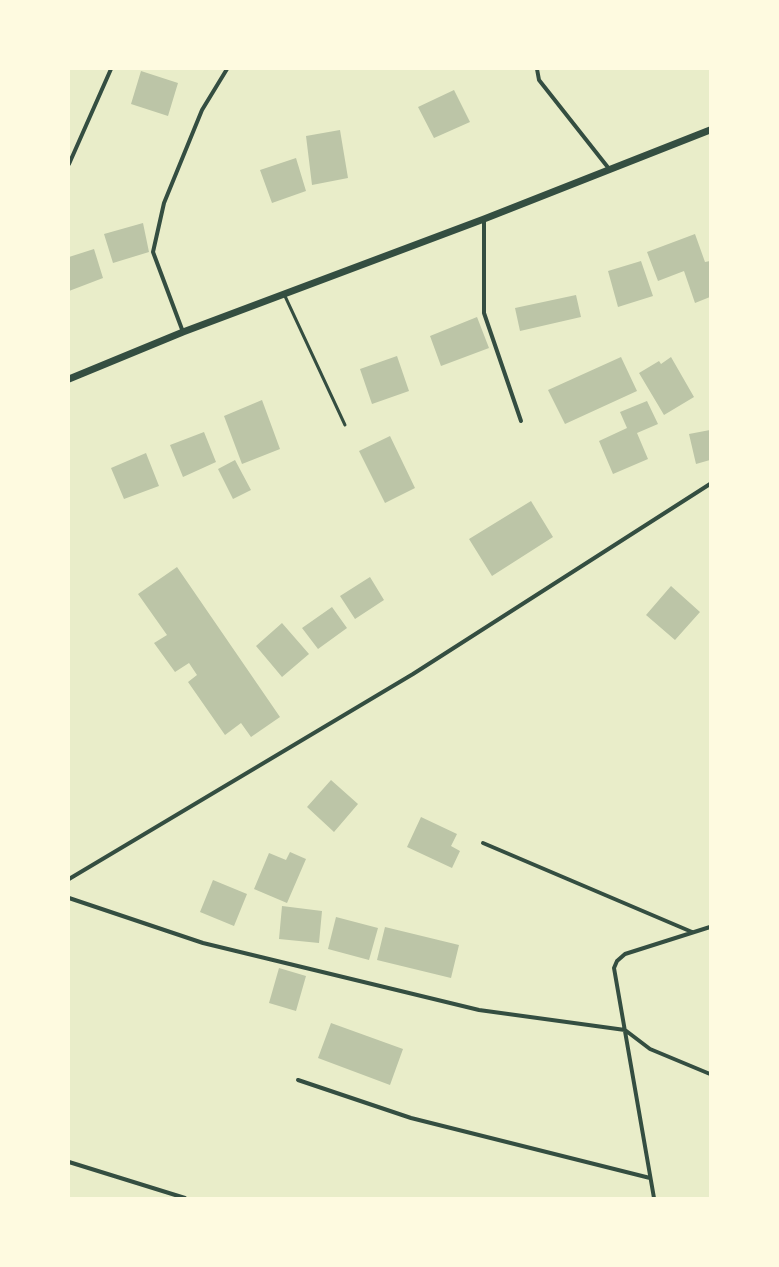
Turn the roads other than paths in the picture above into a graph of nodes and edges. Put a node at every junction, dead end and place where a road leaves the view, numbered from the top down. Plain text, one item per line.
1 (110, 69) edge
2 (227, 69) edge
3 (537, 69) edge
4 (710, 130) edge
5 (69, 164) edge
6 (610, 170) junction
7 (484, 219) junction
8 (284, 294) junction
9 (183, 332) junction
10 (69, 379) edge
11 (521, 421) dead end
12 (344, 425) dead end
13 (710, 484) edge
14 (483, 843) dead end
15 (69, 879) edge
16 (69, 898) edge
17 (710, 927) edge
18 (692, 932) junction
19 (625, 1030) junction
20 (710, 1074) edge
21 (298, 1080) dead end
22 (69, 1162) edge
23 (650, 1178) junction
24 (184, 1198) edge
25 (654, 1198) edge

1 - 5 street
2 - 9 street
3 - 6 street
4 - 6 street
6 - 7 street
7 - 8 street
7 - 11 street
8 - 9 street
8 - 12 lane
9 - 10 street
13 - 15 street
14 - 18 street
16 - 19 street
17 - 18 street
18 - 19 street
19 - 20 street
19 - 23 street
21 - 23 street
22 - 24 street
23 - 25 street

